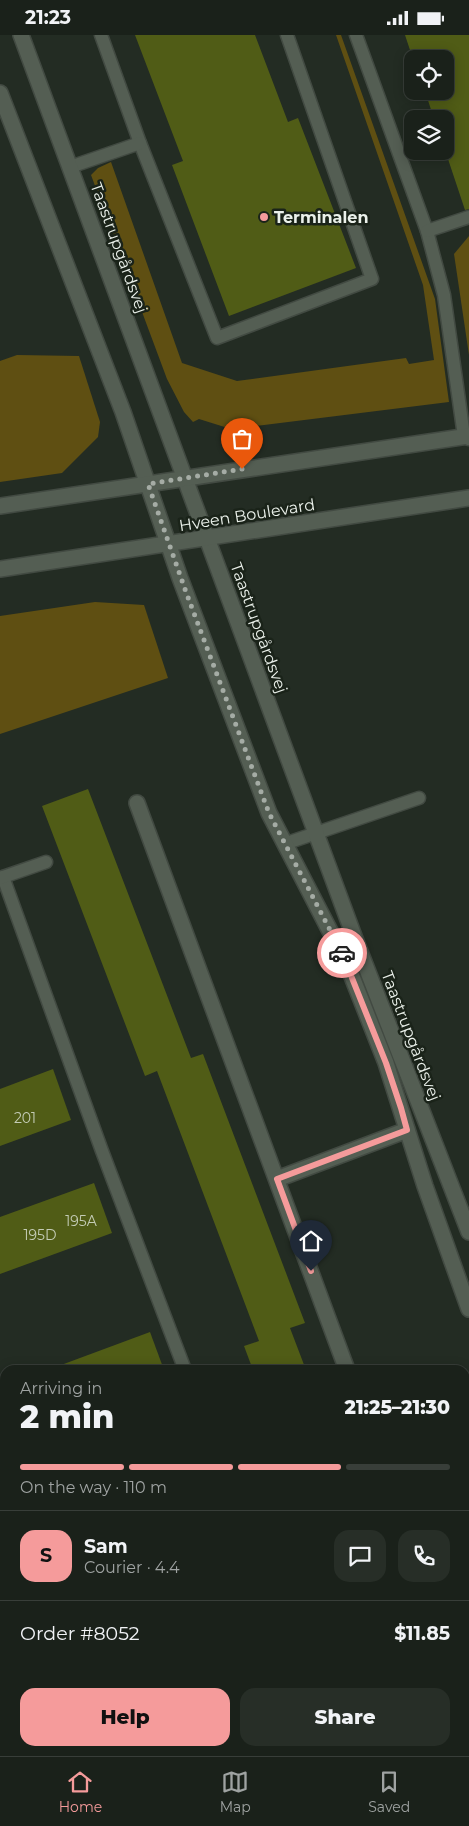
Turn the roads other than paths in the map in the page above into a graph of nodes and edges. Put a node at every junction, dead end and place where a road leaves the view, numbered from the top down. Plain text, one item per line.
1 (21, 35) edge
2 (101, 35) edge
3 (287, 35) edge
4 (356, 35) edge
5 (0, 93) edge
6 (140, 143) junction
7 (70, 167) junction
8 (469, 217) edge
9 (427, 231) junction
10 (467, 437) edge
11 (185, 478) junction
12 (148, 484) junction
13 (469, 498) edge
14 (0, 506) edge
15 (208, 539) junction
16 (169, 545) junction
17 (0, 569) edge
18 (419, 798) dead end
19 (137, 803) dead end
20 (316, 833) junction
21 (284, 844) junction
22 (46, 861) dead end
23 (1, 878) edge
24 (407, 1130) junction
25 (277, 1179) junction
26 (469, 1232) edge
27 (469, 1309) edge
28 (183, 1365) edge
29 (346, 1365) edge

1 - 7 street, Taastrupgårdsvej
2 - 6 lane
3 - 6 lane
4 - 9 lane
5 - 12 street, Taastrupgårdsvej
6 - 7 lane
7 - 11 street, Taastrupgårdsvej
8 - 9 lane
9 - 10 lane
10 - 11 street
11 - 12 street
11 - 15 street, Taastrupgårdsvej
12 - 14 street
12 - 16 street, Taastrupgårdsvej
13 - 15 street, Hveen Boulevard
15 - 16 street, Hveen Boulevard
15 - 20 street, Taastrupgårdsvej
16 - 17 street, Hveen Boulevard
16 - 21 street, Taastrupgårdsvej
18 - 20 lane
19 - 25 street
20 - 21 lane
20 - 26 street, Taastrupgårdsvej
21 - 24 street, Taastrupgårdsvej
22 - 23 lane
23 - 28 lane
24 - 25 street
24 - 27 street, Taastrupgårdsvej
25 - 29 street

